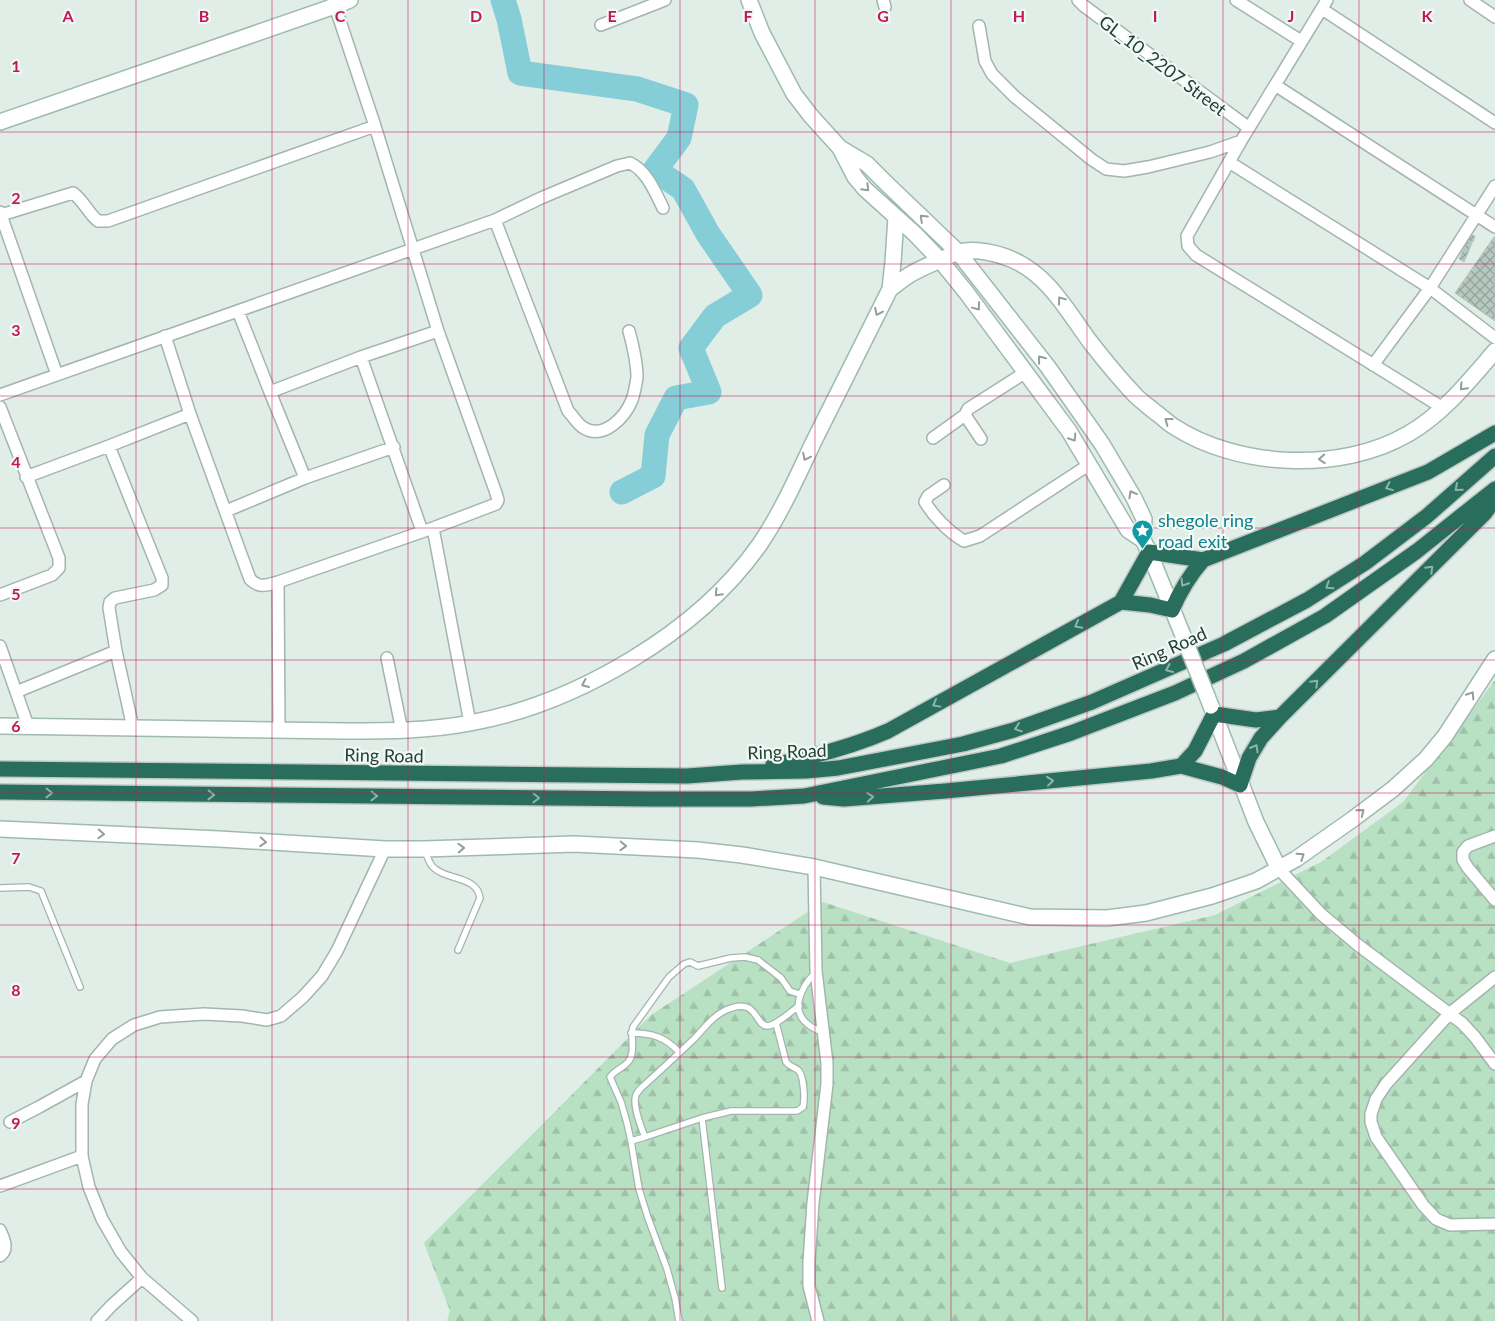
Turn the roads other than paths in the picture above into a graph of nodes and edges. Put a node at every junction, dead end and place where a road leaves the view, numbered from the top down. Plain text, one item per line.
1 (350, 0) edge
2 (666, 0) edge
3 (749, 0) edge
4 (1078, 0) edge
5 (1236, 0) edge
6 (1470, 0) edge
7 (334, 3) edge
8 (1325, 4) edge
9 (1495, 17) edge
10 (601, 25) dead end
11 (979, 26) dead end
12 (1301, 41) junction
13 (1275, 86) junction
14 (0, 122) edge
15 (1495, 123) edge
16 (375, 126) junction
17 (1249, 128) junction
18 (1241, 142) junction
19 (840, 148) junction
20 (1229, 162) junction
21 (1495, 186) edge
22 (664, 208) dead end
23 (1, 214) edge
24 (1477, 214) junction
25 (896, 217) junction
26 (495, 220) junction
27 (1495, 227) edge
28 (412, 249) junction
29 (958, 252) junction
30 (940, 260) junction
31 (1430, 288) junction
32 (890, 289) junction
33 (238, 311) junction
34 (438, 331) junction
35 (629, 331) dead end
36 (165, 336) junction
37 (1495, 338) edge
38 (1495, 351) edge
39 (361, 357) junction
40 (1372, 365) junction
41 (1026, 372) junction
42 (57, 375) junction
43 (270, 392) junction
44 (0, 395) edge
45 (0, 407) edge
46 (1443, 408) junction
47 (190, 414) junction
48 (965, 415) junction
49 (1495, 433) edge
50 (934, 438) dead end
51 (981, 439) dead end
52 (109, 446) junction
53 (394, 447) junction
54 (1495, 456) edge
55 (1090, 464) junction
56 (26, 477) junction
57 (305, 478) junction
58 (944, 485) dead end
59 (1495, 489) edge
60 (1495, 499) edge
61 (226, 511) junction
62 (428, 530) junction
63 (1146, 546) junction
64 (1203, 560) junction
65 (278, 582) junction
66 (0, 595) edge
67 (1121, 602) junction
68 (1172, 610) junction
69 (0, 646) edge
70 (116, 650) junction
71 (387, 658) dead end
72 (1495, 659) edge
73 (16, 692) junction
74 (1212, 710) junction
75 (1280, 717) junction
76 (470, 724) junction
77 (0, 726) edge
78 (28, 726) junction
79 (133, 728) junction
80 (278, 730) junction
81 (402, 731) junction
82 (1180, 766) junction
83 (0, 769) edge
84 (742, 772) junction
85 (1240, 785) junction
86 (0, 792) edge
87 (804, 796) junction
88 (0, 829) edge
89 (1495, 836) edge
90 (385, 849) junction
91 (424, 849) junction
92 (814, 867) junction
93 (1279, 869) junction
94 (0, 888) edge
95 (1495, 900) edge
96 (458, 950) dead end
97 (816, 971) junction
98 (1495, 976) edge
99 (80, 987) dead end
100 (799, 994) junction
101 (799, 1006) junction
102 (1449, 1014) junction
103 (776, 1023) junction
104 (631, 1033) junction
105 (824, 1033) junction
106 (679, 1052) junction
107 (1495, 1064) edge
108 (86, 1081) junction
109 (702, 1118) junction
110 (10, 1122) dead end
111 (645, 1137) junction
112 (631, 1142) junction
113 (82, 1156) junction
114 (0, 1186) edge
115 (1495, 1224) edge
116 (0, 1230) edge
117 (0, 1256) edge
118 (142, 1278) junction
119 (722, 1288) dead end
120 (97, 1321) edge
121 (192, 1321) edge
122 (679, 1321) edge
123 (818, 1321) edge

1 - 7 main road
2 - 10 street
3 - 19 main road
4 - 17 street, GL_10_2207 Street
5 - 12 street
6 - 9 street
7 - 14 main road
7 - 16 street
8 - 12 street
8 - 15 street
11 - 18 street
12 - 13 street
13 - 17 street
13 - 24 street
16 - 23 street
16 - 28 street
17 - 18 street
18 - 20 street
19 -> 25 main road
29 -> 19 main road
20 - 31 street
20 - 40 street
21 - 24 street
22 - 26 street
23 - 42 street
24 - 27 street
24 - 31 street
25 - 30 main road
25 - 32 main road
26 - 28 street
26 - 35 street
28 - 33 street
28 - 34 street
29 - 30 main road
46 -> 29 main road
63 -> 29 main road
30 - 32 main road
30 -> 41 main road
31 - 37 street
31 - 40 street
32 -> 76 main road
33 - 36 street
33 - 43 street
34 - 39 street
34 - 62 street
36 - 42 street
36 - 47 street
38 -> 46 main road
39 - 43 street
39 - 53 street
40 - 46 street
41 - 48 street
41 -> 55 main road
42 - 44 street
43 - 57 street
45 - 56 street
47 - 52 street
47 - 61 street
48 - 50 street
48 - 51 street
49 -> 64 highway
52 - 56 street
52 - 70 street
53 - 57 street
53 - 62 street
54 -> 84 highway, Ring Road
55 - 58 street
55 - 63 main road
56 - 66 street
57 - 61 street
59 - 87 highway
75 -> 60 highway
61 - 65 street
62 - 65 street
62 - 76 street
63 - 64 highway
63 - 67 highway
63 - 68 main road
64 -> 68 highway
65 - 80 street
67 - 68 highway
67 -> 84 highway
68 - 74 main road, bridge
69 - 73 street
70 - 73 street
70 - 79 street
71 - 81 street
93 -> 72 main road
73 - 78 street
74 - 75 highway
74 - 82 highway
74 - 85 main road
85 -> 75 highway
76 - 81 main road
77 - 78 main road
78 - 79 main road
79 - 80 main road
80 - 81 main road
82 - 85 highway
87 -> 82 highway
83 - 84 highway, Ring Road
85 - 93 main road
86 -> 87 highway
88 -> 90 main road
89 - 95 street
90 - 91 main road
90 - 108 street
91 -> 92 main road
91 - 96 lane
92 - 93 main road
92 - 97 street
93 - 102 street
94 - 99 lane
97 - 100 lane
97 - 105 street
98 - 102 street
100 - 101 lane
100 - 104 lane
101 - 103 lane
101 - 105 lane
102 - 107 street
102 - 115 street
103 - 106 lane
103 - 109 lane
104 - 106 lane
104 - 112 lane
105 - 123 street
106 - 111 lane
108 - 110 street
108 - 113 street
109 - 111 lane
109 - 119 lane
111 - 112 lane
112 - 122 lane
113 - 114 street
113 - 118 street
116 - 117 street
118 - 120 street
118 - 121 street

